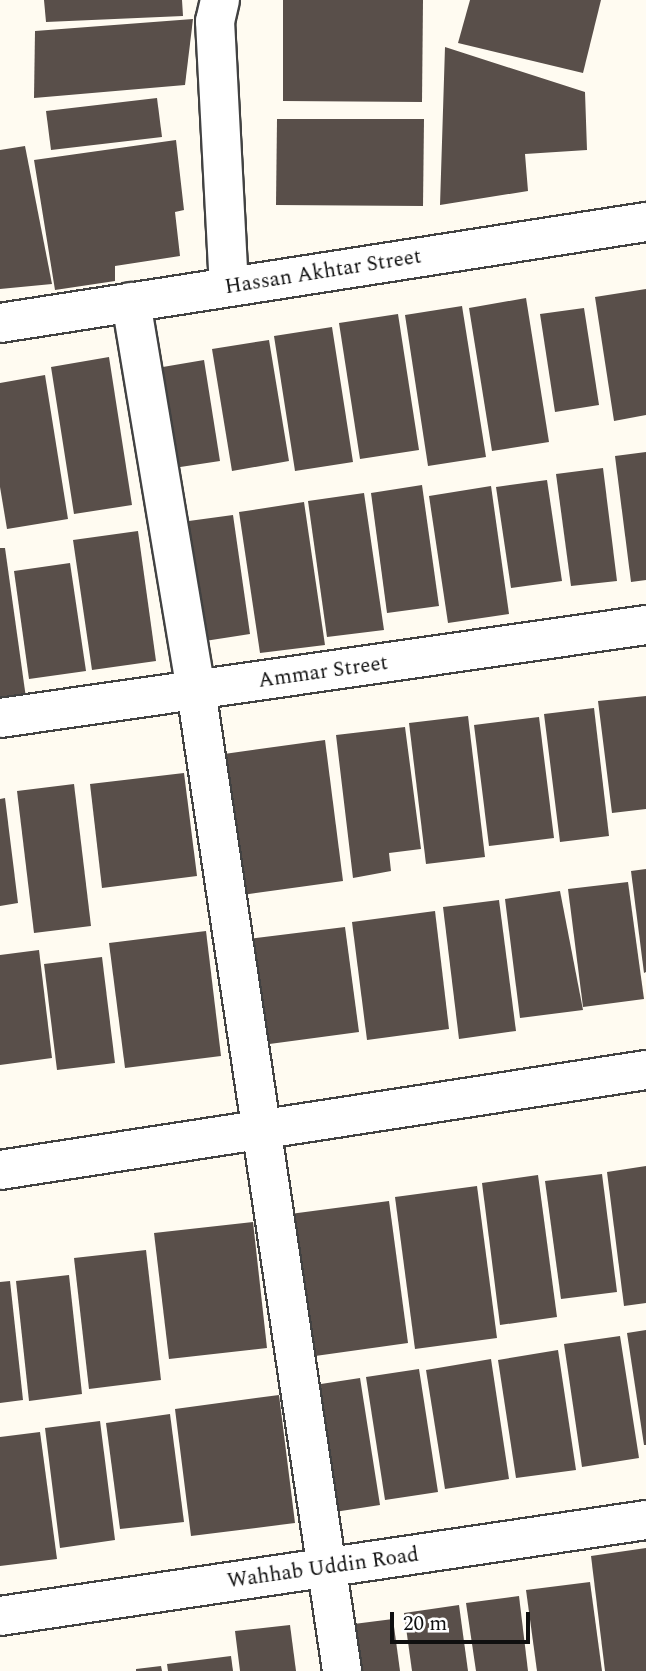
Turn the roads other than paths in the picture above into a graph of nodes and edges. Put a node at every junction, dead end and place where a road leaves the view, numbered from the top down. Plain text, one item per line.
1 (220, 0) edge
2 (646, 222) edge
3 (229, 287) junction
4 (131, 303) junction
5 (0, 323) edge
6 (646, 625) edge
7 (196, 690) junction
8 (0, 718) edge
9 (646, 1070) edge
10 (260, 1131) junction
11 (0, 1170) edge
12 (646, 1520) edge
13 (328, 1567) junction
14 (0, 1616) edge
15 (342, 1671) edge

1 - 3 street
2 - 3 street, Hassan Akhtar Street
3 - 4 street, Hassan Akhtar Street
4 - 5 street, Hassan Akhtar Street
4 - 7 street
6 - 7 street, Ammar Street
7 - 8 street, Ammar Street
7 - 10 street
9 - 10 street
10 - 11 street
10 - 13 street
12 - 13 street, Wahhab Uddin Road
13 - 14 street, Wahhab Uddin Road
13 - 15 street

